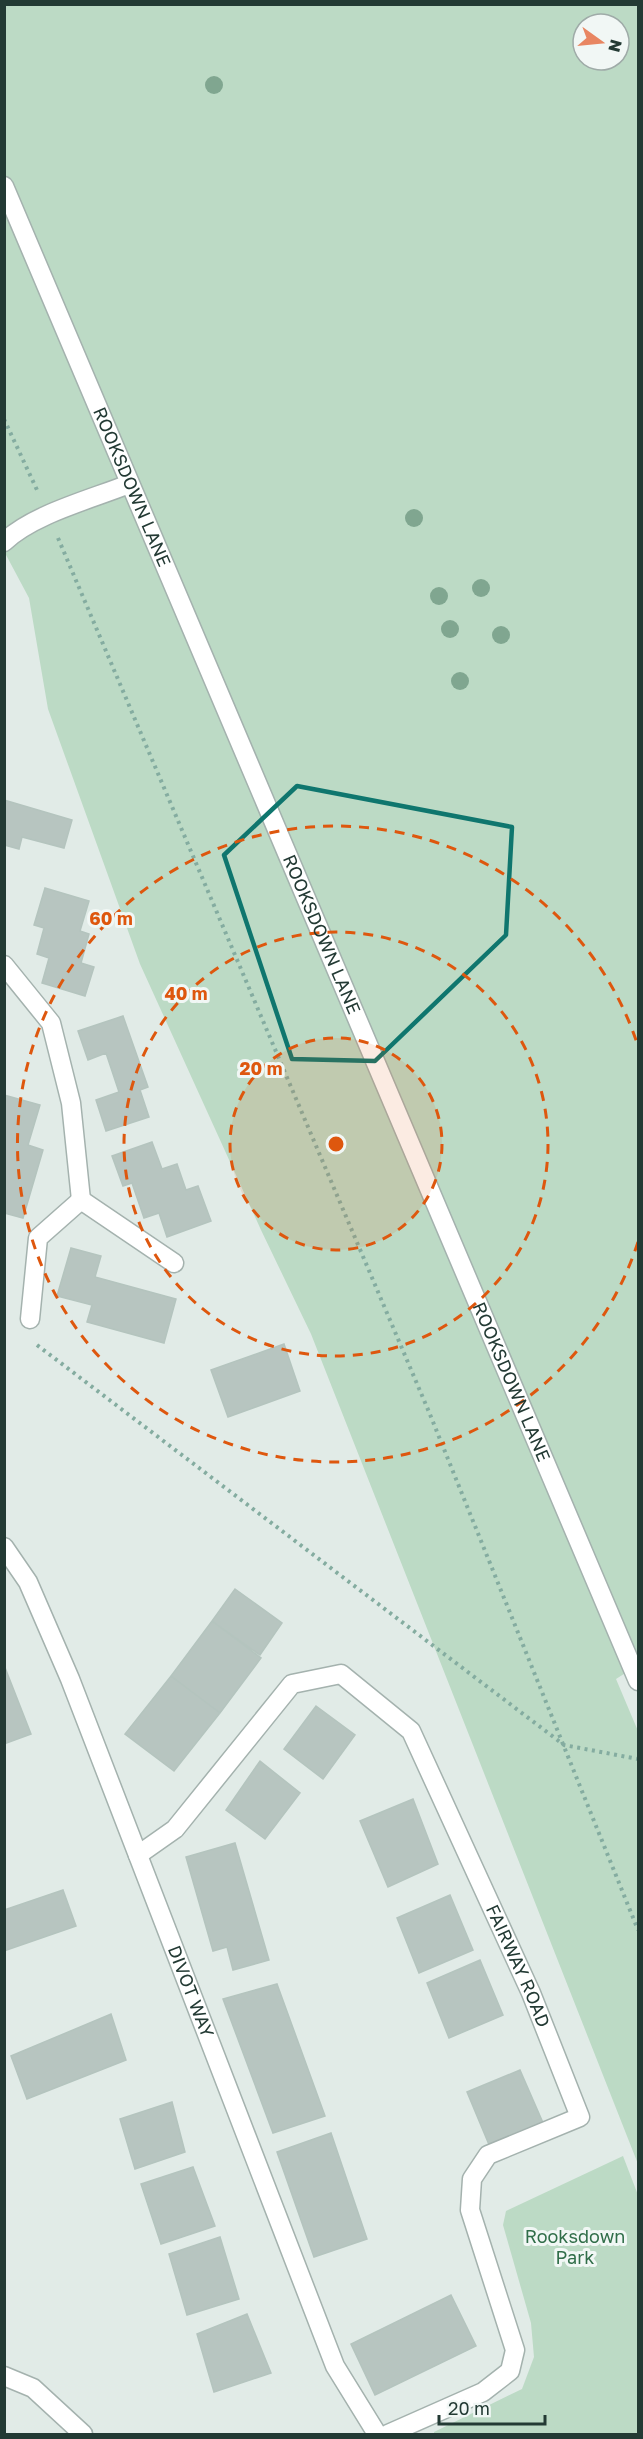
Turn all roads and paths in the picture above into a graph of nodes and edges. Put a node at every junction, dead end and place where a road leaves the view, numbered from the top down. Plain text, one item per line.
1 (4, 186) edge
2 (4, 419) edge
3 (129, 484) junction
4 (48, 516) junction
5 (4, 542) edge
6 (4, 965) edge
7 (81, 1200) junction
8 (174, 1263) dead end
9 (30, 1319) dead end
10 (33, 1342) dead end
11 (4, 1546) edge
12 (639, 1681) edge
13 (564, 1745) junction
14 (639, 1759) edge
15 (138, 1855) junction
16 (639, 1930) edge
17 (4, 2376) edge
18 (83, 2434) edge
19 (377, 2434) edge
20 (388, 2434) edge

1 - 3 street, ROOKSDOWN LANE
2 - 4 path
3 - 4 street
3 - 12 street, ROOKSDOWN LANE
4 - 5 street
4 - 13 path
6 - 7 street
7 - 8 street
7 - 9 street
10 - 13 path
11 - 15 street, DIVOT WAY
13 - 14 path
13 - 16 path
15 - 19 street, DIVOT WAY
15 - 20 street, FAIRWAY ROAD
17 - 18 street

